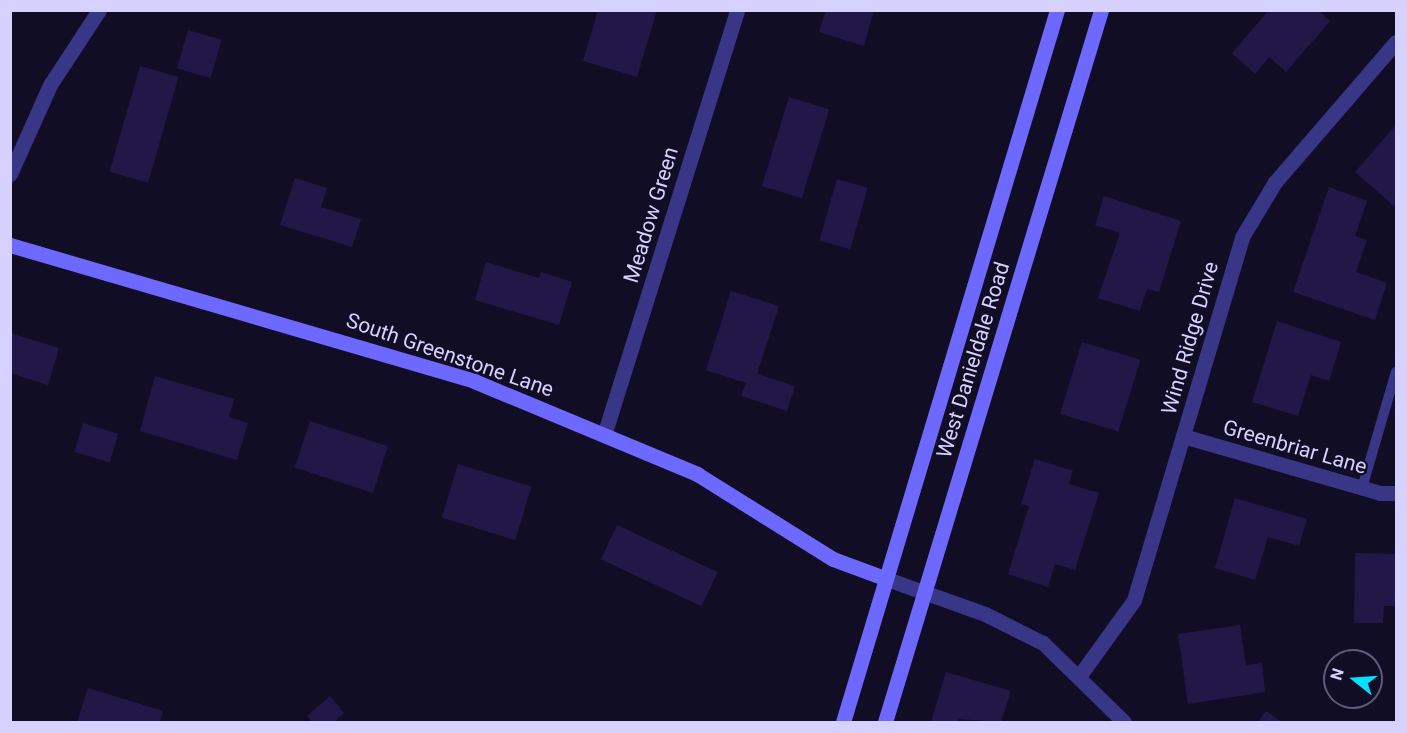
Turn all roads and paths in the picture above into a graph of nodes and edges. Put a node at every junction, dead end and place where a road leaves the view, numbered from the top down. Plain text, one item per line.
1 (99, 10) edge
2 (737, 10) edge
3 (1057, 10) edge
4 (1101, 10) edge
5 (1396, 42) edge
6 (10, 174) edge
7 (10, 245) edge
8 (1396, 372) edge
9 (605, 432) junction
10 (1183, 436) junction
11 (1362, 488) junction
12 (1396, 493) edge
13 (884, 578) junction
14 (926, 590) junction
15 (1080, 675) junction
16 (843, 723) edge
17 (885, 723) edge
18 (1124, 723) edge

1 - 6 street
2 - 9 street, Meadow Green
3 - 13 main road, West Danieldale Road
4 - 14 main road, West Danieldale Road
5 - 10 street, Wind Ridge Drive
7 - 9 main road, South Greenstone Lane
8 - 11 lane
9 - 13 main road, South Greenstone Lane
10 - 11 street, Greenbriar Lane
10 - 15 street, Wind Ridge Drive
11 - 12 street, Greenbriar Lane
13 - 14 street
13 - 16 main road, West Danieldale Road
14 - 15 street
14 - 17 main road, West Danieldale Road
15 - 18 street

